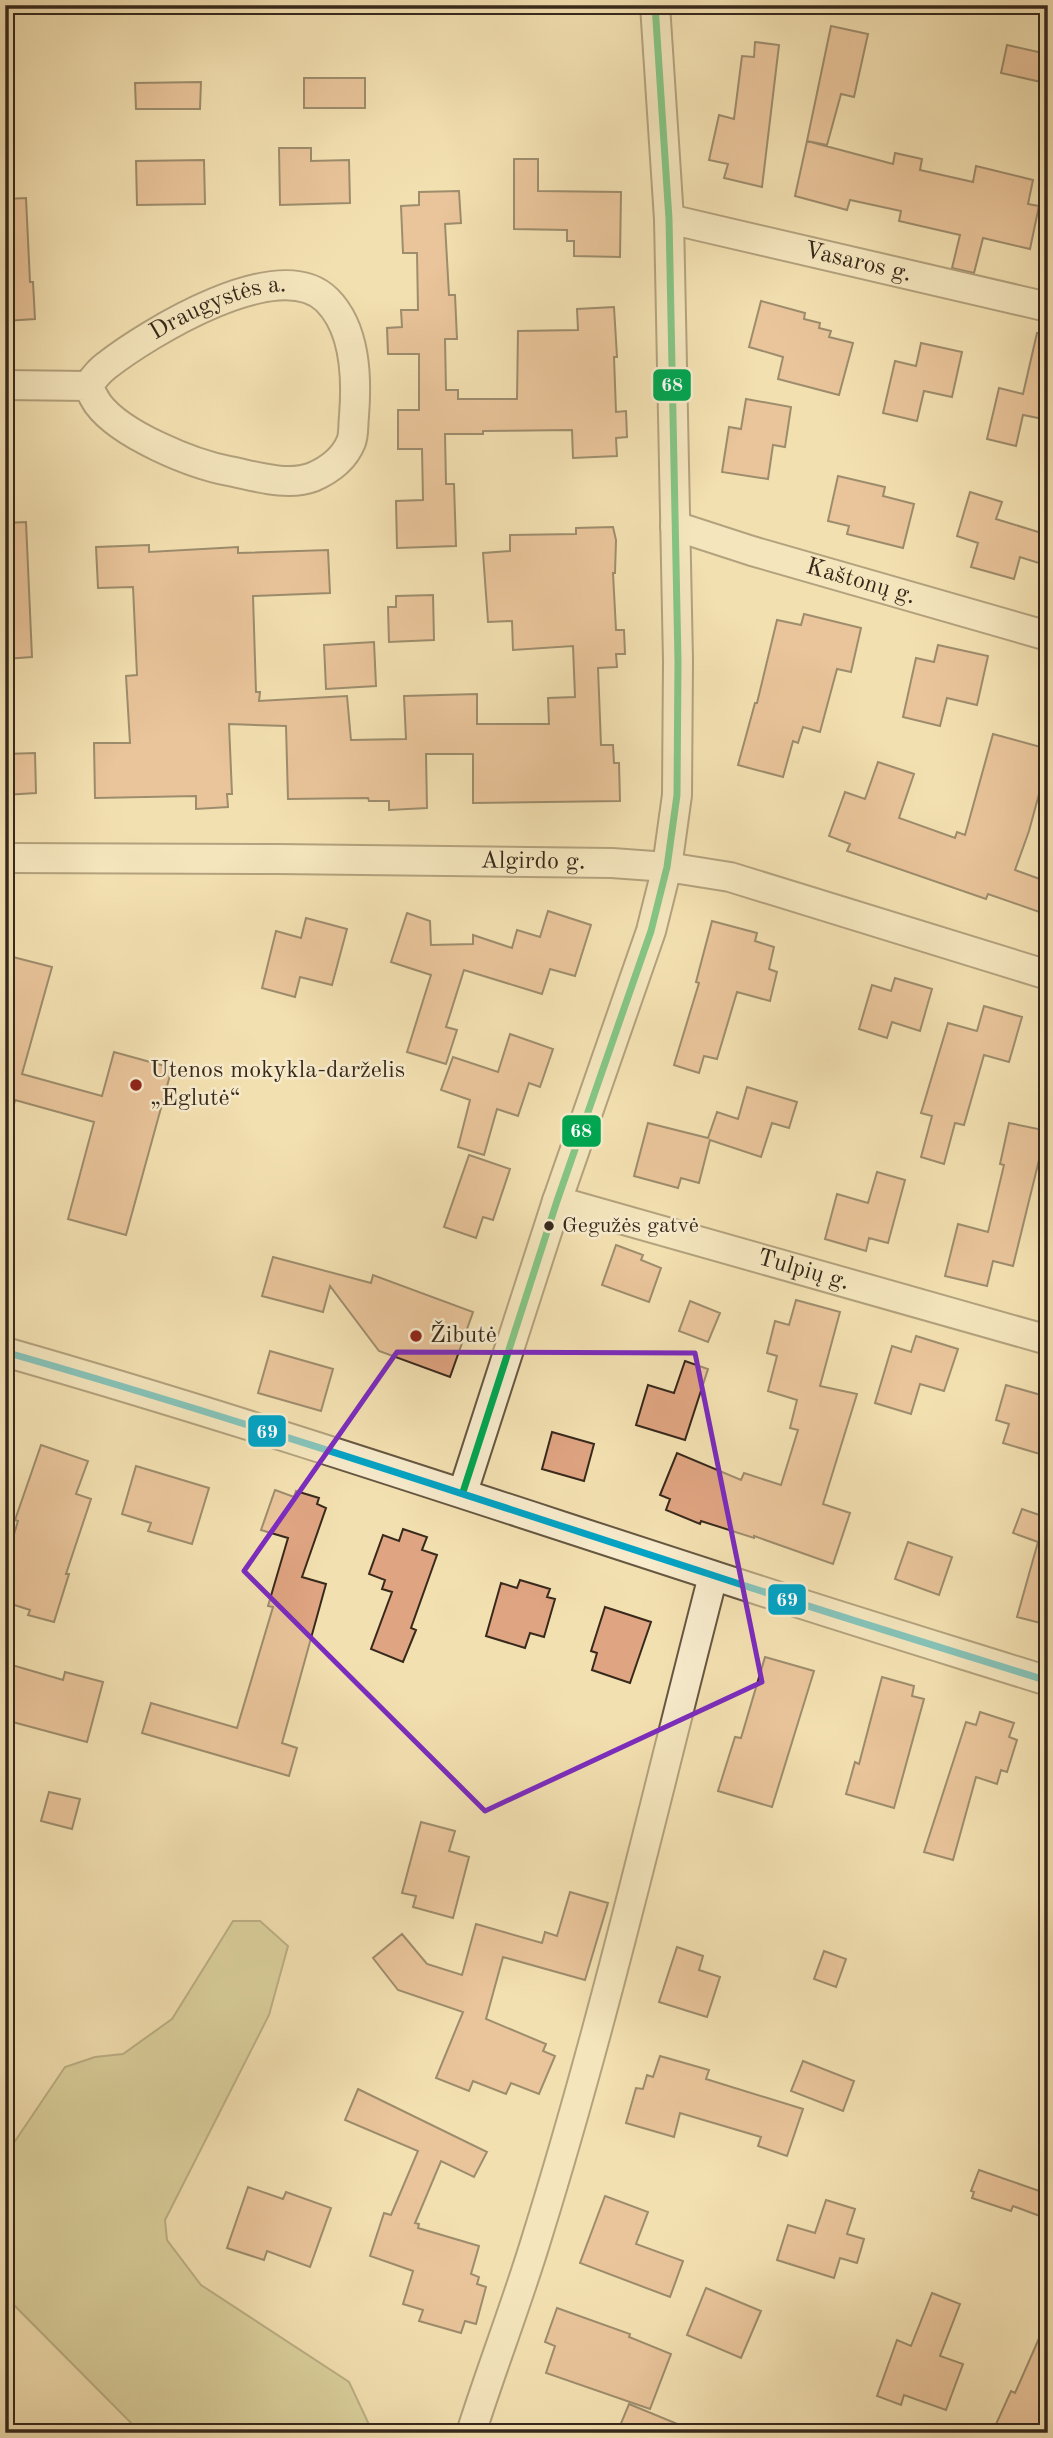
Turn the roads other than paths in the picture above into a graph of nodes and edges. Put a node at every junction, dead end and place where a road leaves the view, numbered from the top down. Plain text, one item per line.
1 (655, 5) edge
2 (669, 219) junction
3 (1048, 307) edge
4 (5, 385) edge
5 (88, 386) junction
6 (675, 526) junction
7 (1048, 636) edge
8 (5, 858) edge
9 (667, 867) junction
10 (1048, 975) edge
11 (557, 1201) junction
12 (1048, 1340) edge
13 (5, 1352) edge
14 (463, 1492) junction
15 (713, 1576) junction
16 (1048, 1681) edge
17 (471, 2433) edge

1 - 2 street
2 - 3 street, Vasaros g.
2 - 6 street
4 - 5 street
5 - 5 street, Draugystės a.
6 - 7 street, Kaštonų g.
6 - 9 street
8 - 9 street, Algirdo g.
9 - 10 street, Algirdo g.
9 - 11 street
11 - 12 street, Tulpių g.
11 - 14 street
13 - 14 street
14 - 15 street
15 - 16 street
15 - 17 street

